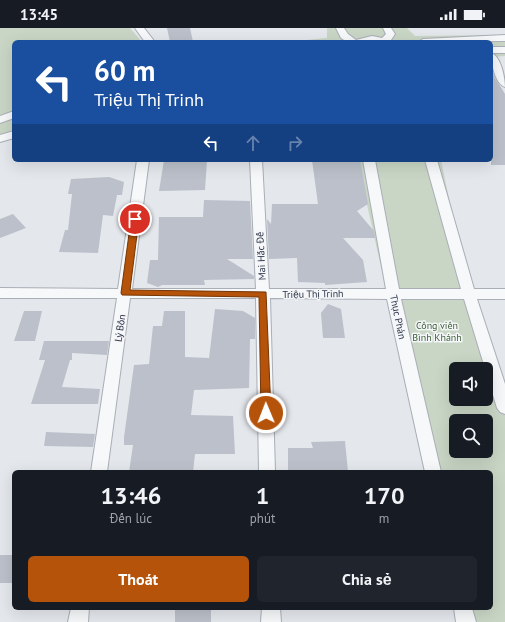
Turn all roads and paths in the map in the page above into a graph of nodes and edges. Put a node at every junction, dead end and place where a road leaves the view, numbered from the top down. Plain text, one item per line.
1 (139, 28) edge
2 (340, 28) edge
3 (387, 28) edge
4 (476, 28) edge
5 (505, 38) edge
6 (484, 39) junction
7 (148, 40) edge
8 (350, 40) edge
9 (368, 40) edge
10 (379, 40) edge
11 (387, 40) edge
12 (464, 40) edge
13 (493, 50) edge
14 (505, 50) edge
15 (493, 60) edge
16 (505, 84) edge
17 (12, 115) edge
18 (0, 120) edge
19 (12, 135) edge
20 (0, 140) edge
21 (143, 162) edge
22 (256, 162) edge
23 (369, 162) edge
24 (432, 162) edge
25 (0, 293) edge
26 (126, 293) junction
27 (392, 293) junction
28 (263, 294) junction
29 (469, 294) junction
30 (505, 294) edge
31 (505, 408) edge
32 (99, 470) edge
33 (267, 470) edge
34 (433, 470) edge
35 (80, 610) edge
36 (271, 610) edge
37 (463, 610) edge
38 (78, 622) edge
39 (271, 622) edge
40 (466, 622) edge

1 - 7 street
2 - 8 street
3 - 11 street
4 - 6 street
5 - 6 street
6 - 12 street
9 - 10 street
13 - 14 street
15 - 16 street
17 - 18 street
19 - 20 street
21 - 26 street, Lý Bôn
22 - 28 street, Mai Hắc Đế
23 - 27 street, Thục Phán
24 - 29 street
25 - 26 street, Triệu Thị Trinh
26 - 28 street, Triệu Thị Trinh
26 - 32 street, Lý Bôn
27 - 28 street, Triệu Thị Trinh
27 - 29 street, Triệu Thị Trinh
27 - 34 street, Thục Phán
28 - 33 street, Mai Hắc Đế
29 - 30 street, Triệu Thị Trinh
29 - 31 street
35 - 38 street
36 - 39 street
37 - 40 street

